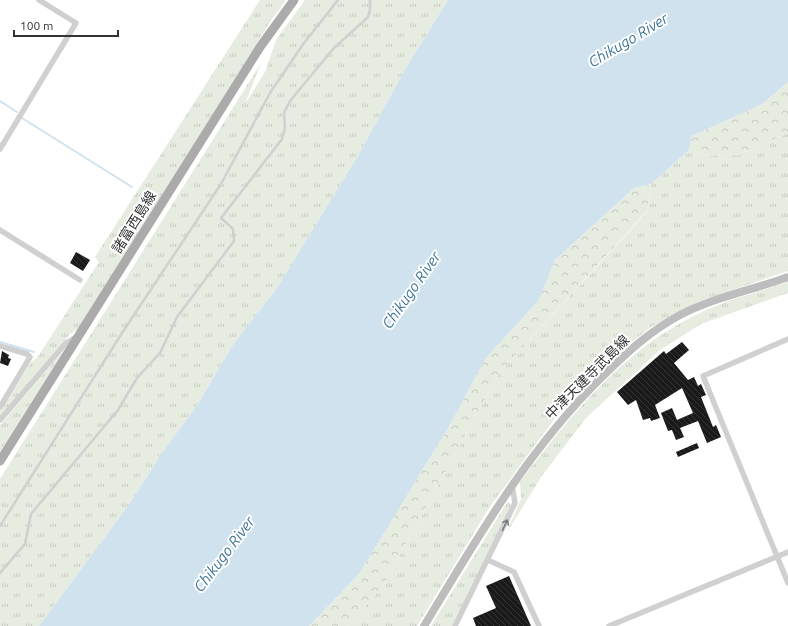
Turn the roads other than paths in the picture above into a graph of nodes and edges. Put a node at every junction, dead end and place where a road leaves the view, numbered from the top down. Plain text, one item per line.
1 (39, 0) edge
2 (294, 0) edge
3 (338, 0) edge
4 (370, 0) edge
5 (0, 149) edge
6 (0, 230) edge
7 (788, 277) edge
8 (80, 280) dead end
9 (78, 337) junction
10 (788, 339) edge
11 (0, 346) edge
12 (0, 407) edge
13 (0, 420) edge
14 (0, 461) edge
15 (512, 485) junction
16 (0, 526) edge
17 (788, 552) edge
18 (777, 557) junction
19 (488, 560) junction
20 (0, 573) edge
21 (788, 583) edge
22 (424, 626) edge
23 (456, 626) edge
24 (538, 626) edge
25 (609, 626) edge

1 - 5 street
2 - 9 main road, 諸富西島線
3 - 16 lane
4 - 20 lane
6 - 8 street
7 - 15 main road, 中津天建寺武島線
9 - 13 street
9 - 14 main road, 諸富西島線
10 - 18 street
11 - 12 street
19 -> 15 street
15 - 22 main road, 中津天建寺武島線
17 - 18 street
18 - 21 street
18 - 25 street
19 - 23 street
19 - 24 street

